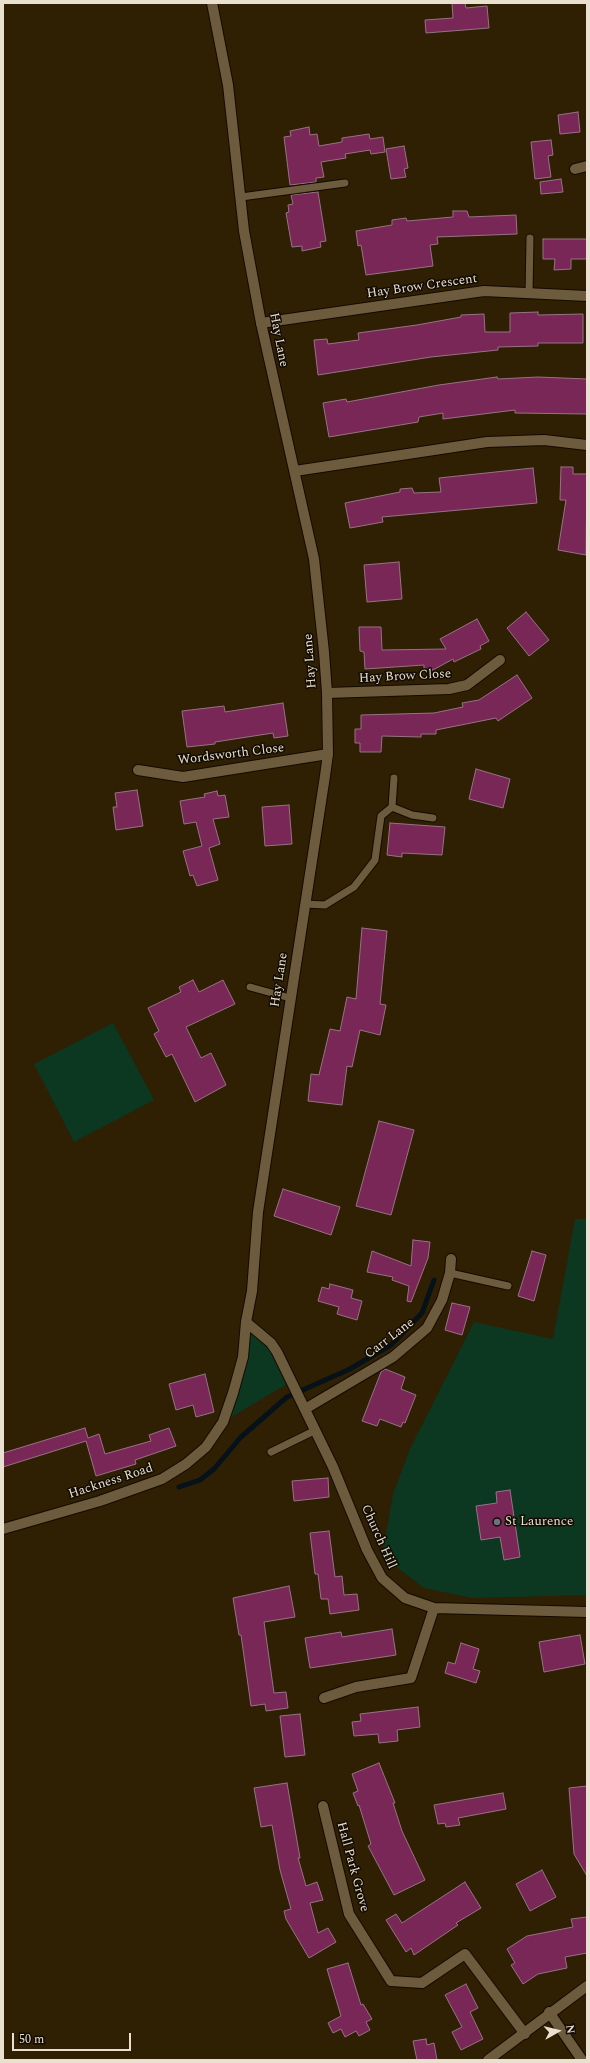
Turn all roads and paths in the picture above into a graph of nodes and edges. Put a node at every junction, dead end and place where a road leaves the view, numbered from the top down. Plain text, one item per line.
1 (212, 3) edge
2 (587, 166) edge
3 (575, 169) dead end
4 (345, 183) dead end
5 (240, 197) junction
6 (530, 238) dead end
7 (529, 293) junction
8 (587, 296) edge
9 (261, 323) junction
10 (587, 445) edge
11 (295, 471) junction
12 (500, 660) dead end
13 (327, 693) junction
14 (328, 754) junction
15 (138, 770) dead end
16 (394, 778) dead end
17 (392, 807) junction
18 (433, 818) dead end
19 (305, 904) junction
20 (250, 987) dead end
21 (290, 998) junction
22 (451, 1259) dead end
23 (450, 1273) junction
24 (508, 1286) dead end
25 (246, 1322) junction
26 (306, 1409) junction
27 (316, 1430) junction
28 (271, 1452) dead end
29 (3, 1529) edge
30 (434, 1608) junction
31 (587, 1612) edge
32 (324, 1698) dead end
33 (323, 1806) dead end
34 (587, 1986) edge
35 (549, 2012) junction
36 (525, 2034) junction
37 (488, 2060) edge
38 (582, 2060) edge

1 - 5 street, Hay Lane
2 - 3 street
4 - 5 lane
5 - 9 street, Hay Lane
6 - 7 lane
7 - 8 street, Hay Brow Crescent
7 - 9 street, Hay Brow Crescent
9 - 11 street, Hay Lane
10 - 11 street
11 - 13 street, Hay Lane
12 - 13 street, Hay Brow Close
13 - 14 street, Hay Lane
14 - 15 street, Wordsworth Close
14 - 19 street, Hay Lane
16 - 17 lane
17 - 18 lane
17 - 19 lane
19 - 21 street, Hay Lane
20 - 21 lane
21 - 25 street, Hay Lane
22 - 23 street, Carr Lane
23 - 24 lane
23 - 26 street, Carr Lane
25 - 26 street, Church Hill
25 - 29 street, Hackness Road
26 - 27 street, Church Hill
27 - 28 lane
27 - 30 street, Church Hill
30 - 31 street, Church Hill
30 - 32 street
33 - 36 street, Hall Park Grove
34 - 35 street
35 - 36 street
35 - 38 street
36 - 37 street

